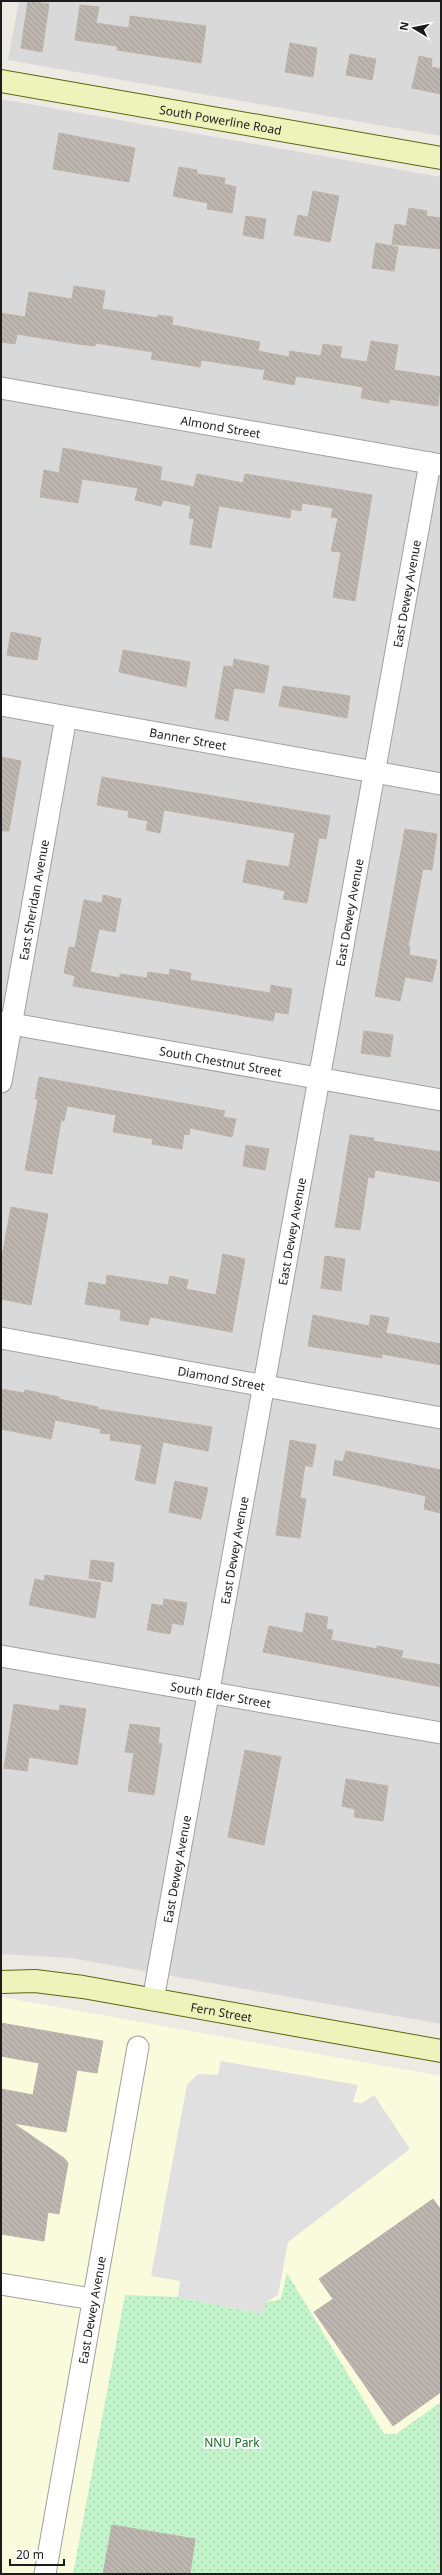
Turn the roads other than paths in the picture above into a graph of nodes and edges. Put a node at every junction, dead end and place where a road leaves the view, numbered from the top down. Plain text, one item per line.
1 (1, 81) edge
2 (441, 158) edge
3 (1, 388) edge
4 (435, 464) edge
5 (1, 705) edge
6 (66, 717) junction
7 (374, 772) junction
8 (441, 784) edge
9 (6, 1023) edge
10 (319, 1078) junction
11 (1, 1082) edge
12 (441, 1100) edge
13 (1, 1338) edge
14 (264, 1385) junction
15 (441, 1418) edge
16 (1, 1656) edge
17 (208, 1692) junction
18 (441, 1733) edge
19 (1, 1982) edge
20 (153, 2000) junction
21 (138, 2047) dead end
22 (441, 2051) edge
23 (1, 2284) edge
24 (92, 2299) junction
25 (45, 2574) edge

1 - 2 street, South Powerline Road
3 - 4 street, Almond Street
4 - 7 street, East Dewey Avenue
5 - 6 street, Banner Street
6 - 7 street, Banner Street
6 - 9 street, East Sheridan Avenue
7 - 8 street, Banner Street
7 - 10 street, East Dewey Avenue
9 - 10 street, South Chestnut Street
9 - 11 street, East Sheridan Avenue
10 - 12 street, South Chestnut Street
10 - 14 street, East Dewey Avenue
13 - 14 street, Diamond Street
14 - 15 street, Diamond Street
14 - 17 street, East Dewey Avenue
16 - 17 street, South Elder Street
17 - 18 street, South Elder Street
17 - 20 street, East Dewey Avenue
19 - 20 street, Fern Street
20 - 22 street, Fern Street
21 - 24 street, East Dewey Avenue
23 - 24 street
24 - 25 street, East Dewey Avenue

